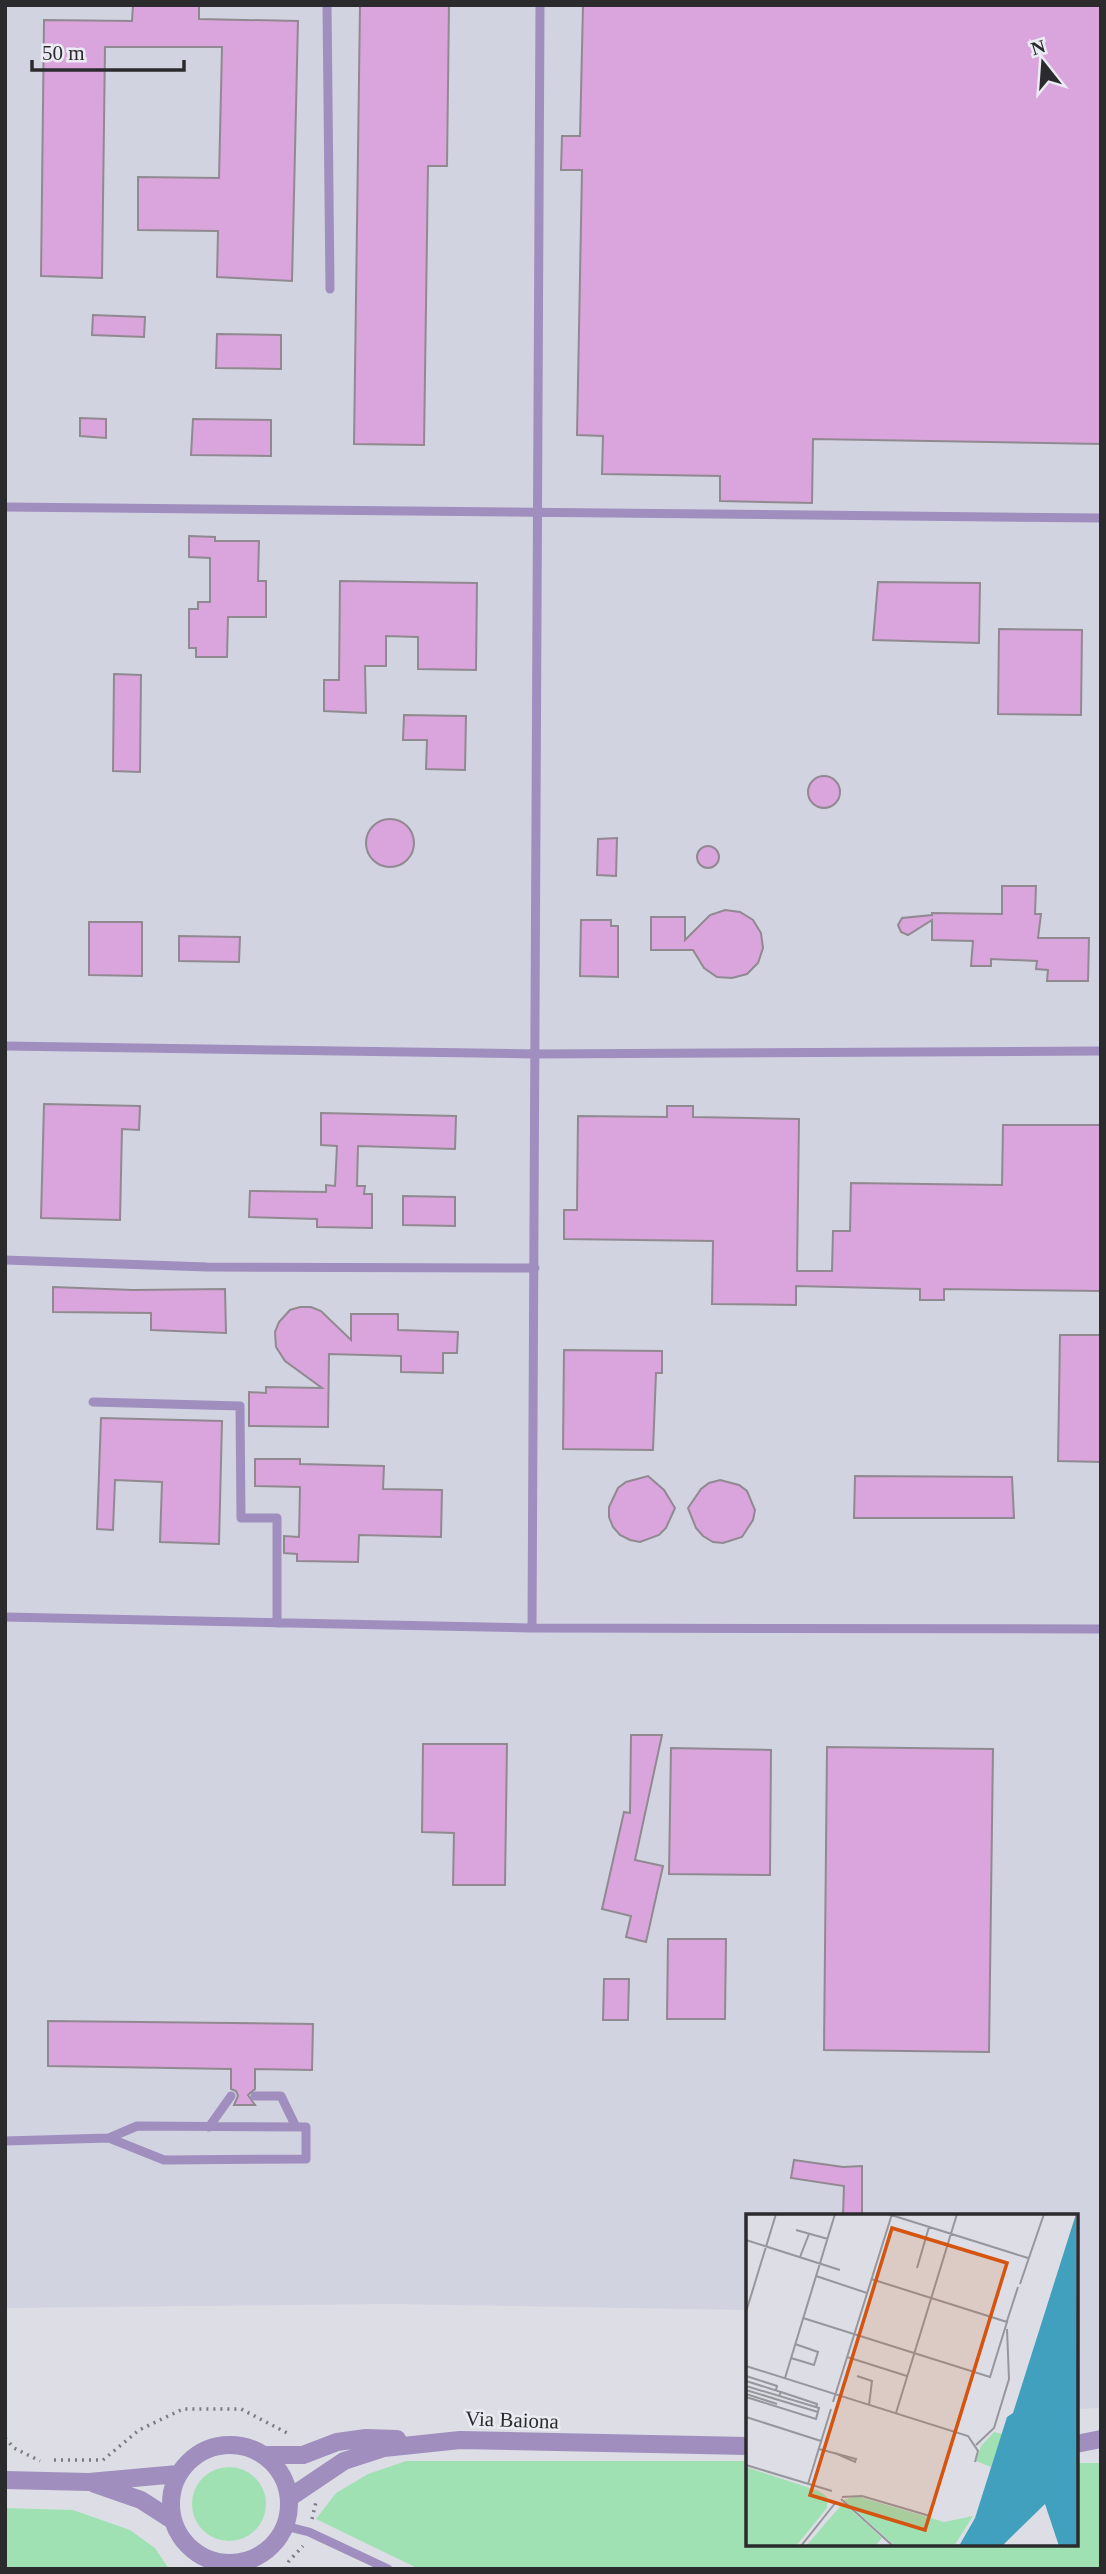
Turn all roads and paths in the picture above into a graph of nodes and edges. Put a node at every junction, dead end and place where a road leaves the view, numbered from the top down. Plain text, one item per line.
1 (327, 5) edge
2 (540, 5) edge
3 (330, 289) dead end
4 (5, 507) edge
5 (539, 513) junction
6 (1101, 518) edge
7 (5, 1046) edge
8 (1101, 1051) edge
9 (536, 1054) junction
10 (5, 1260) edge
11 (535, 1268) junction
12 (93, 1402) dead end
13 (5, 1617) edge
14 (277, 1623) junction
15 (532, 1628) junction
16 (1101, 1629) edge
17 (231, 2096) dead end
18 (255, 2096) dead end
19 (209, 2127) junction
20 (296, 2127) junction
21 (109, 2138) junction
22 (5, 2141) edge
23 (5, 2438) edge
24 (1101, 2439) edge
25 (460, 2440) junction
26 (1078, 2444) edge
27 (746, 2446) edge
28 (264, 2455) junction
29 (303, 2455) junction
30 (178, 2474) junction
31 (316, 2479) junction
32 (5, 2480) edge
33 (89, 2482) junction
34 (289, 2498) junction
35 (172, 2520) junction
36 (285, 2526) junction
37 (309, 2532) junction
38 (194, 2551) junction
39 (247, 2565) edge
40 (200, 2569) edge
41 (286, 2569) edge
42 (388, 2569) edge

1 - 3 lane
2 - 5 lane
4 - 5 lane
5 - 6 lane
5 - 9 lane
7 - 9 lane
8 - 9 lane
9 - 11 lane
10 - 11 lane
11 - 15 lane
12 - 14 lane
13 - 14 lane
14 - 15 lane
15 - 16 lane
17 - 19 lane
18 - 20 lane
19 - 20 lane
19 - 21 lane
20 - 21 lane
21 - 22 lane
23 - 29 path
24 - 26 street
25 - 27 street, Via Baiona
25 - 29 street
25 - 31 street, Via Baiona
28 - 29 street
28 - 30 street
28 - 34 street
30 - 33 street
30 - 35 street
31 - 34 street, Via Baiona
31 - 37 path
32 - 33 street
33 - 35 street
34 - 36 street
35 - 38 street
36 - 37 lane
36 - 39 street
37 - 41 path
37 - 42 lane
38 - 39 street
38 - 40 street

